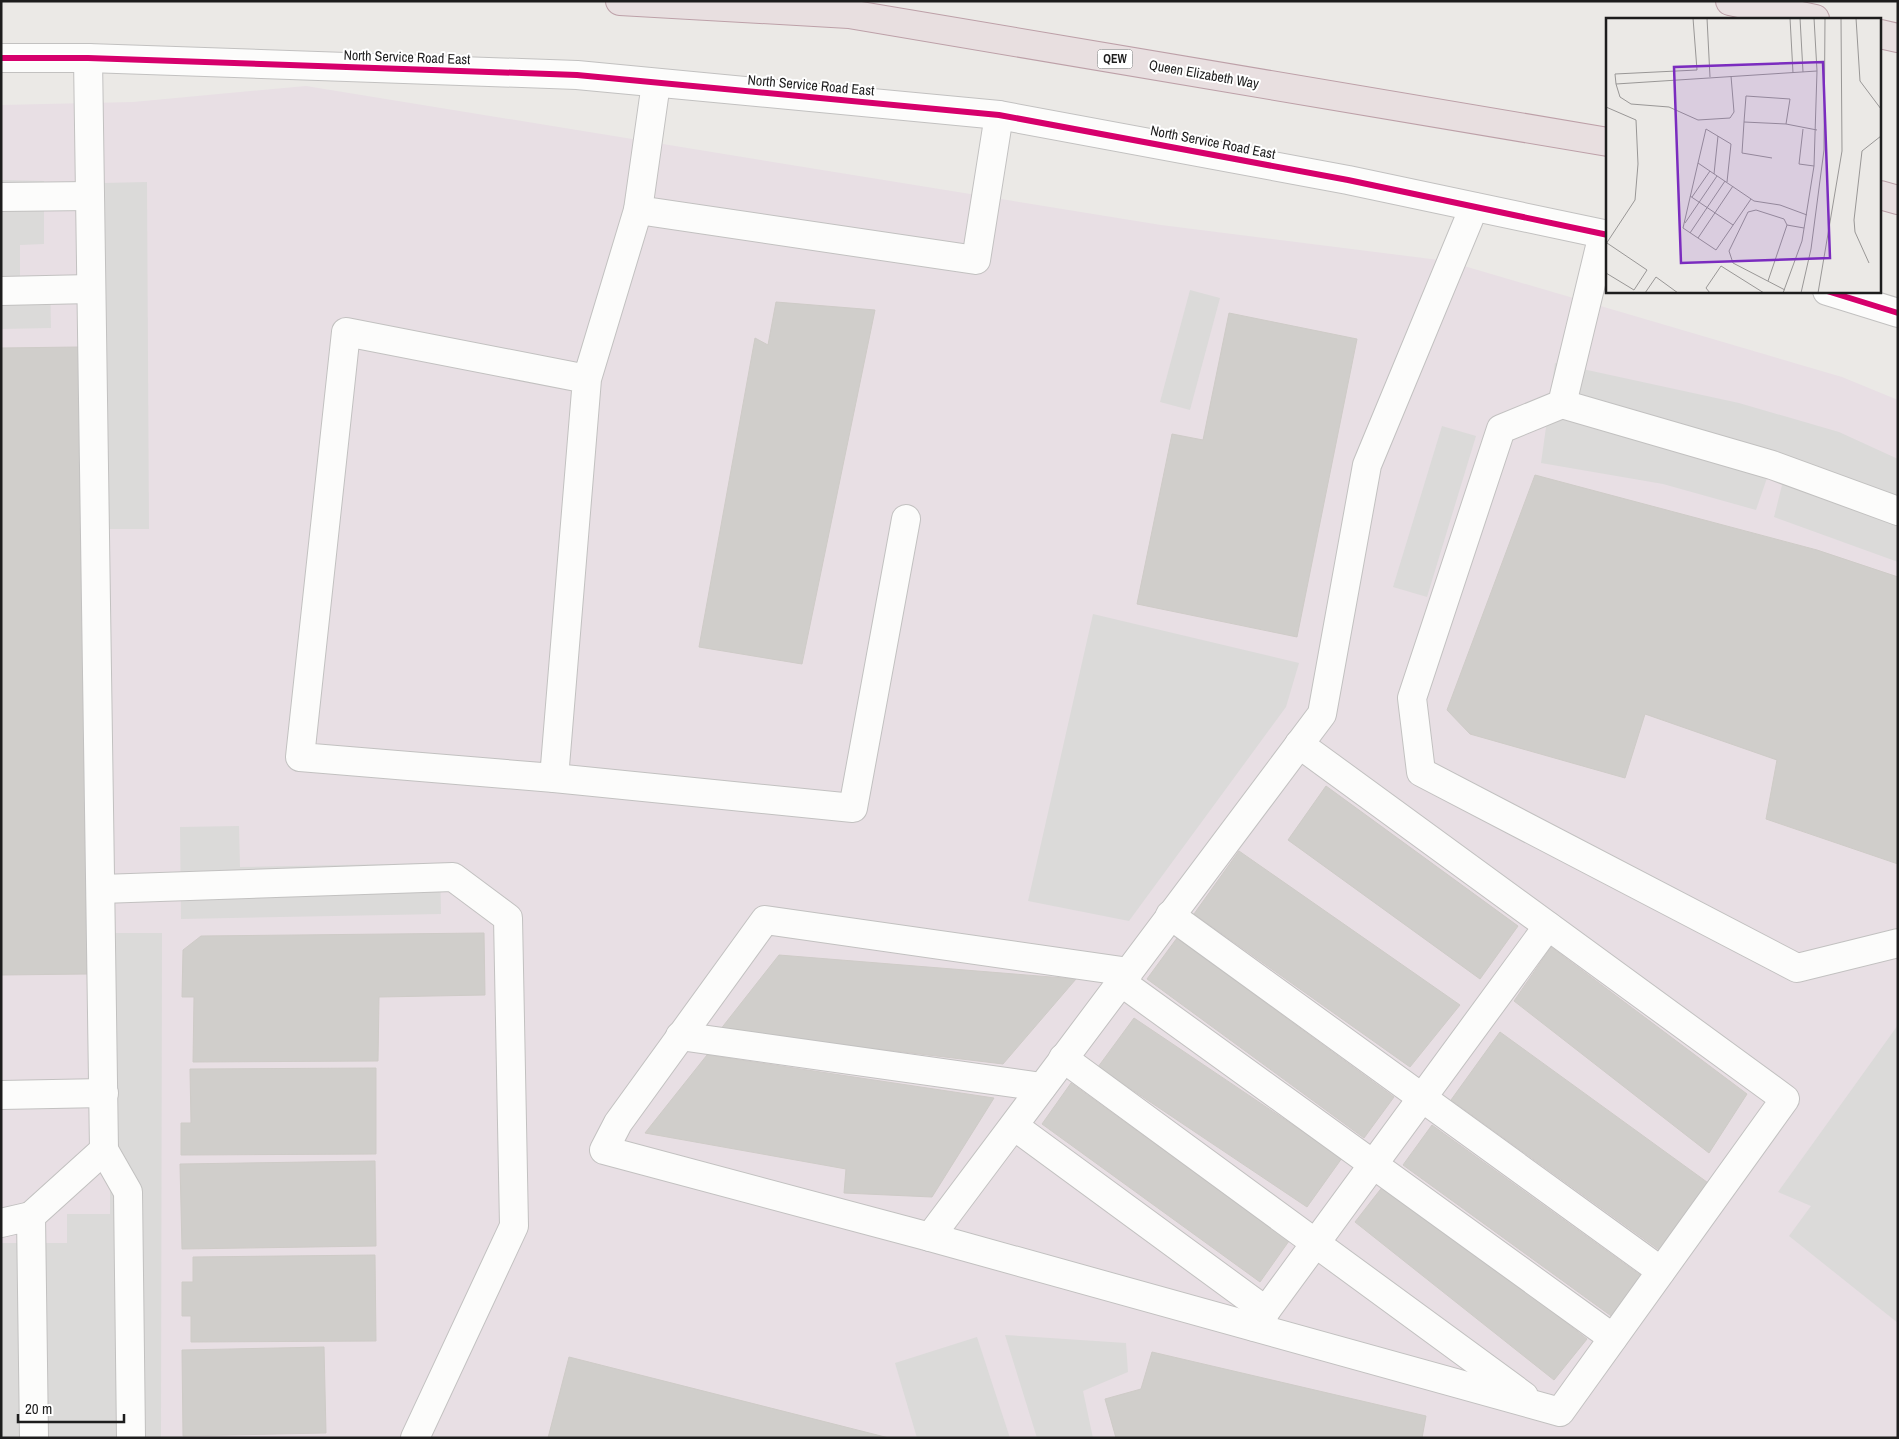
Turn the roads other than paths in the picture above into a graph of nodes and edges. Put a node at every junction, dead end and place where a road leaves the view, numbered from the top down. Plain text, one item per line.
1 (620, 1) edge
2 (1730, 1) edge
3 (1810, 18) edge
4 (1882, 34) edge
5 (1898, 38) edge
6 (1, 58) edge
7 (88, 58) junction
8 (656, 82) junction
9 (999, 115) junction
10 (1606, 142) edge
11 (90, 196) junction
12 (1882, 196) edge
13 (1, 197) edge
14 (1898, 200) edge
15 (1474, 207) junction
16 (638, 210) junction
17 (1605, 234) edge
18 (91, 289) junction
19 (1, 291) edge
20 (1830, 292) edge
21 (1898, 313) edge
22 (587, 379) junction
23 (1562, 404) junction
24 (1898, 511) edge
25 (906, 519) dead end
26 (1299, 744) junction
27 (554, 778) junction
28 (101, 889) junction
29 (1170, 916) junction
30 (1548, 926) junction
31 (1898, 943) edge
32 (1125, 977) junction
33 (680, 1036) junction
34 (1063, 1058) junction
35 (1042, 1087) junction
36 (104, 1093) junction
37 (1, 1095) edge
38 (1422, 1098) junction
39 (1014, 1126) junction
40 (104, 1150) junction
41 (1374, 1165) junction
42 (30, 1216) junction
43 (1, 1223) edge
44 (930, 1237) junction
45 (1316, 1243) junction
46 (1661, 1271) junction
47 (1260, 1319) junction
48 (1613, 1338) junction
49 (1537, 1406) junction
50 (34, 1438) edge
51 (131, 1438) edge
52 (415, 1438) edge

1 - 10 highway, Queen Elizabeth Way / QEW
2 - 3 highway
4 - 5 highway
6 - 7 street, North Service Road East
7 - 8 street, North Service Road East
7 - 11 street
8 - 9 street, North Service Road East
8 - 16 street
9 - 15 street, North Service Road East
9 - 16 street
11 - 13 street
11 - 18 street
12 - 14 highway
15 - 17 street, North Service Road East
15 - 26 street
16 - 22 street
17 - 23 street
18 - 19 street
18 - 28 street
20 - 21 street
22 - 27 street
22 - 27 street
23 - 24 street
23 - 31 street
25 - 27 street
26 - 29 street
26 - 30 street
28 - 36 street
28 - 52 street
29 - 32 street
29 - 38 street
30 - 38 street
30 - 46 street
32 - 33 street
32 - 34 street
32 - 41 street
33 - 35 street
33 - 44 street
34 - 35 street
34 - 45 street
35 - 39 street
36 - 37 street
36 - 40 street
38 - 41 street
38 - 46 street
39 - 44 street
39 - 47 street
40 - 42 street
40 - 51 street
41 - 45 street
41 - 48 street
42 - 43 street
42 - 50 street
44 - 47 street
45 - 47 street
45 - 49 street
46 - 48 street
47 - 49 street
48 - 49 street

